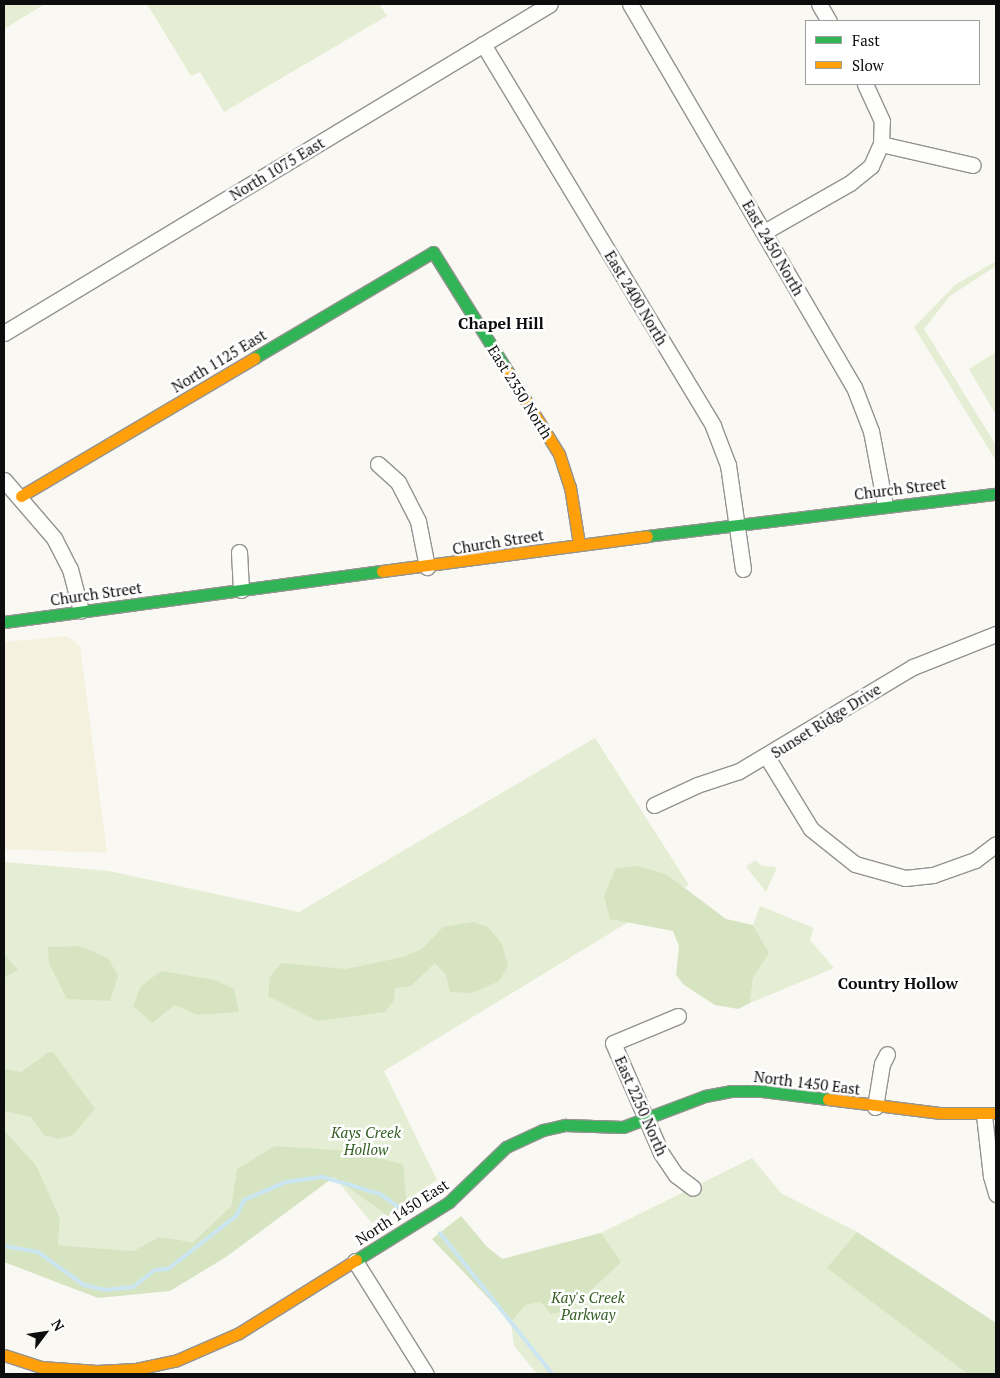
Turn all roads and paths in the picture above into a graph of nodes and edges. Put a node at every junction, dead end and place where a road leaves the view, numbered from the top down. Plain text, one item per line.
1 (550, 4) edge
2 (630, 4) edge
3 (819, 4) edge
4 (828, 20) edge
5 (483, 44) junction
6 (865, 85) edge
7 (881, 144) junction
8 (973, 165) dead end
9 (764, 232) junction
10 (433, 252) joint
11 (4, 333) edge
12 (378, 464) dead end
13 (4, 480) edge
14 (996, 494) edge
15 (21, 496) junction
16 (885, 505) junction
17 (739, 526) junction
18 (579, 544) junction
19 (239, 552) dead end
20 (427, 567) junction
21 (743, 569) dead end
22 (241, 590) junction
23 (81, 611) junction
24 (4, 622) edge
25 (996, 634) edge
26 (767, 757) junction
27 (654, 805) dead end
28 (996, 844) edge
29 (678, 1016) dead end
30 (887, 1054) dead end
31 (875, 1107) junction
32 (990, 1114) edge
33 (645, 1120) junction
34 (693, 1188) dead end
35 (996, 1194) edge
36 (356, 1261) junction
37 (4, 1355) edge
38 (40, 1370) edge
39 (426, 1374) edge

1 - 5 street, North 1075 East
2 - 9 street, East 2450 North
3 - 4 street
5 - 11 street, North 1075 East
5 - 17 street, East 2400 North
6 - 7 street
7 - 8 street
7 - 9 street
9 - 16 street, East 2450 North
10 - 15 street, North 1125 East
10 - 18 street, East 2350 North
12 - 20 street
13 - 15 street
14 - 16 street, Church Street
15 - 23 street
16 - 17 street, Church Street
17 - 18 street, Church Street
17 - 21 street, East 2400 North
18 - 20 street, Church Street
19 - 22 street
20 - 22 street, Church Street
22 - 23 street, Church Street
23 - 24 street, Church Street
25 - 26 street, Sunset Ridge Drive
26 - 27 street, Sunset Ridge Drive
26 - 28 street
29 - 33 street, East 2250 North
30 - 31 street
31 - 32 street, North 1450 East
31 - 33 street, North 1450 East
32 - 35 street
33 - 34 street, East 2250 North
33 - 36 street, North 1450 East
36 - 38 street, North 1450 East
36 - 39 street
37 - 38 street, North 1450 East

